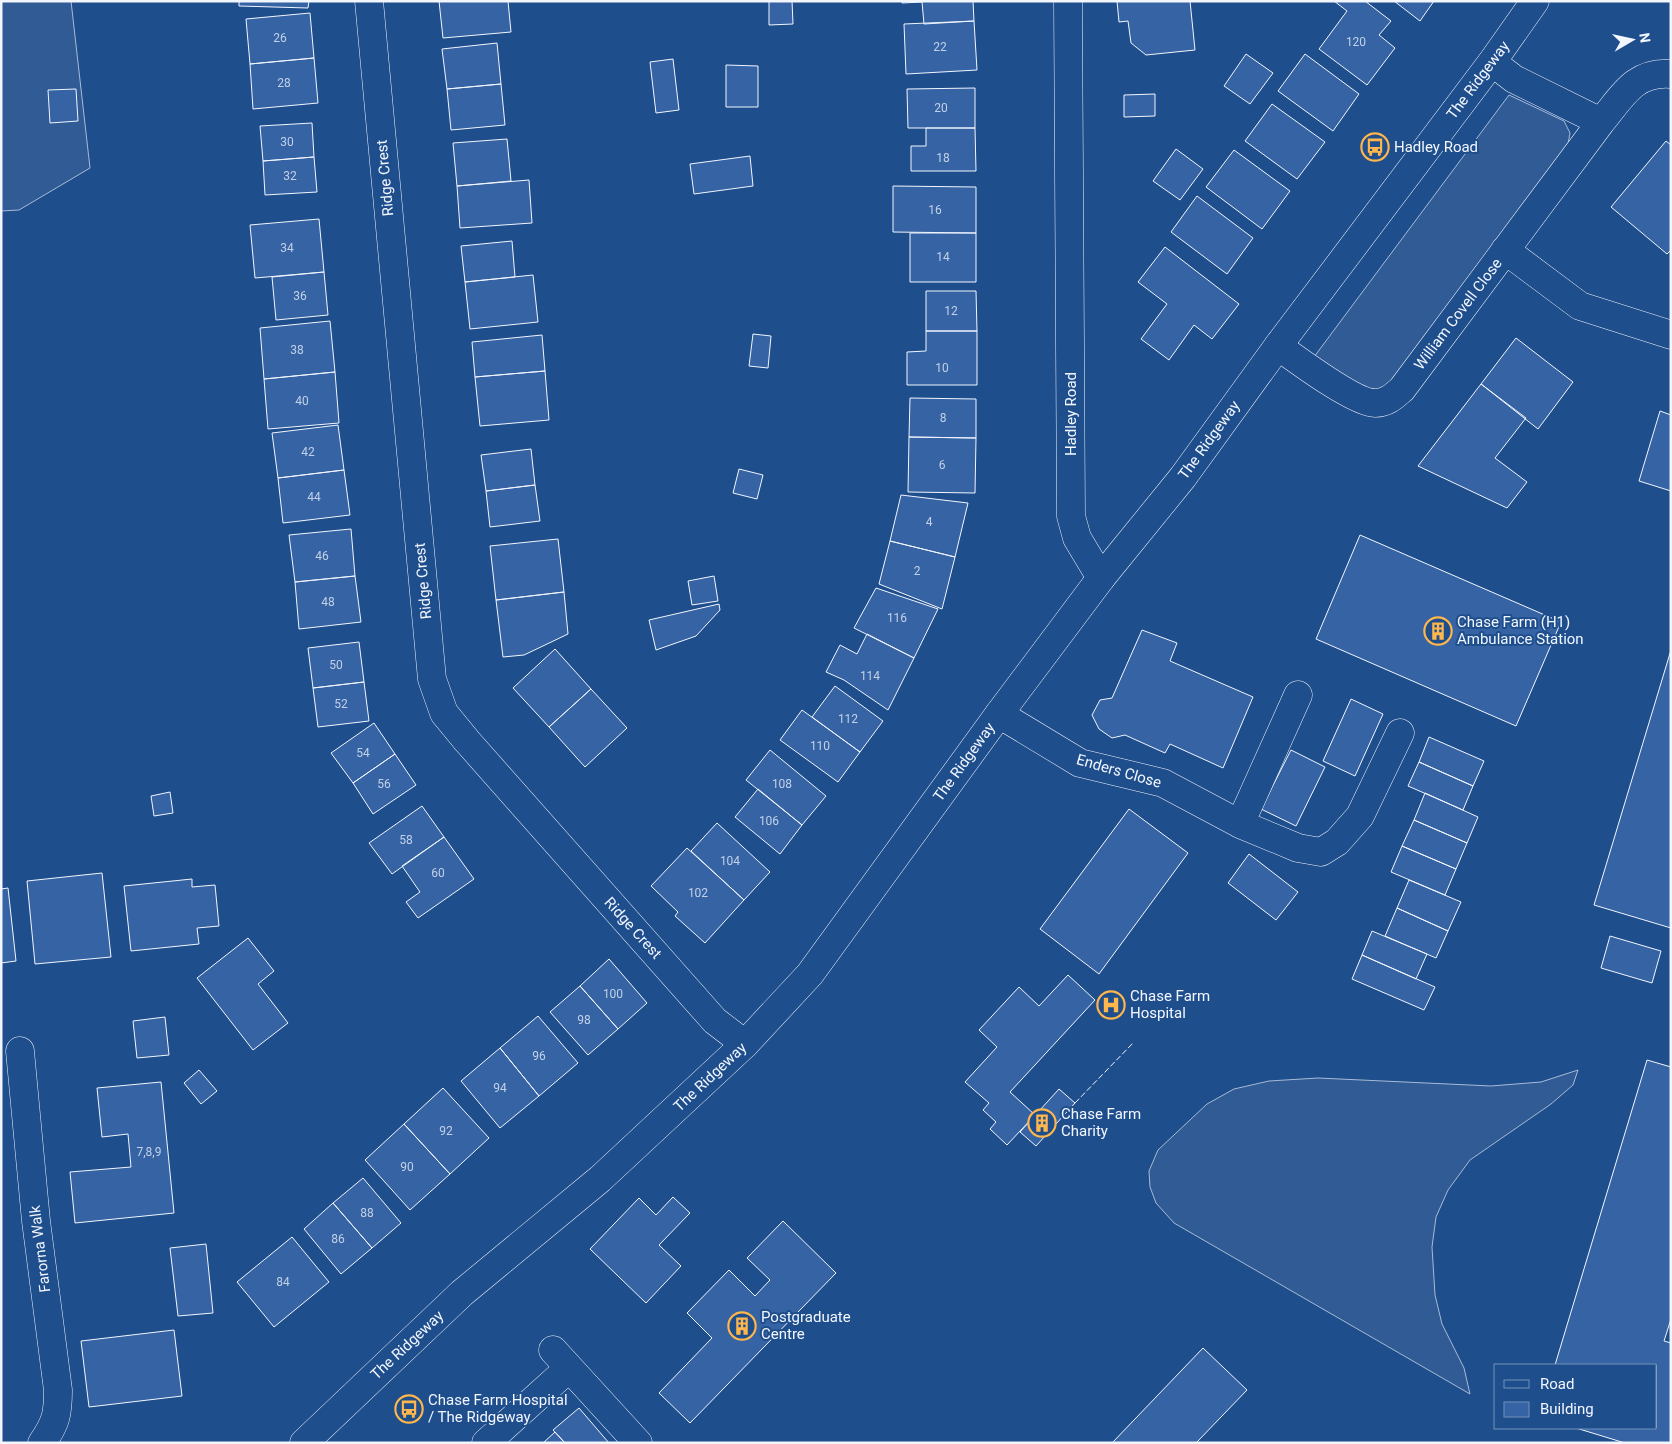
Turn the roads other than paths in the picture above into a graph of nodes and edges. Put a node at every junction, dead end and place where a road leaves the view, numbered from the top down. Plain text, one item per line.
1 (369, 1) edge
2 (1068, 1) edge
3 (1535, 1) edge
4 (1492, 62) junction
5 (1671, 74) edge
6 (1601, 122) junction
7 (1505, 250) junction
8 (1671, 335) edge
9 (1278, 346) junction
10 (1101, 578) junction
11 (1298, 695) dead end
12 (999, 714) junction
13 (1400, 733) dead end
14 (1240, 824) junction
15 (746, 1044) junction
16 (20, 1050) dead end
17 (42, 1443) edge
18 (304, 1443) edge
19 (486, 1443) edge
20 (638, 1443) edge

1 - 15 street, Ridge Crest
2 - 10 street, Hadley Road
3 - 4 street, The Ridgeway
4 - 6 street
4 - 9 street, The Ridgeway
5 - 6 street, William Covell Close
6 - 7 street, William Covell Close
7 - 8 street
7 - 9 street, William Covell Close
9 - 10 street, The Ridgeway
10 - 12 street, The Ridgeway
11 - 14 street
12 - 14 street, Enders Close
12 - 15 street, The Ridgeway
13 - 14 street, Enders Close
15 - 18 street, The Ridgeway
16 - 17 street, Farorna Walk
19 - 20 street

